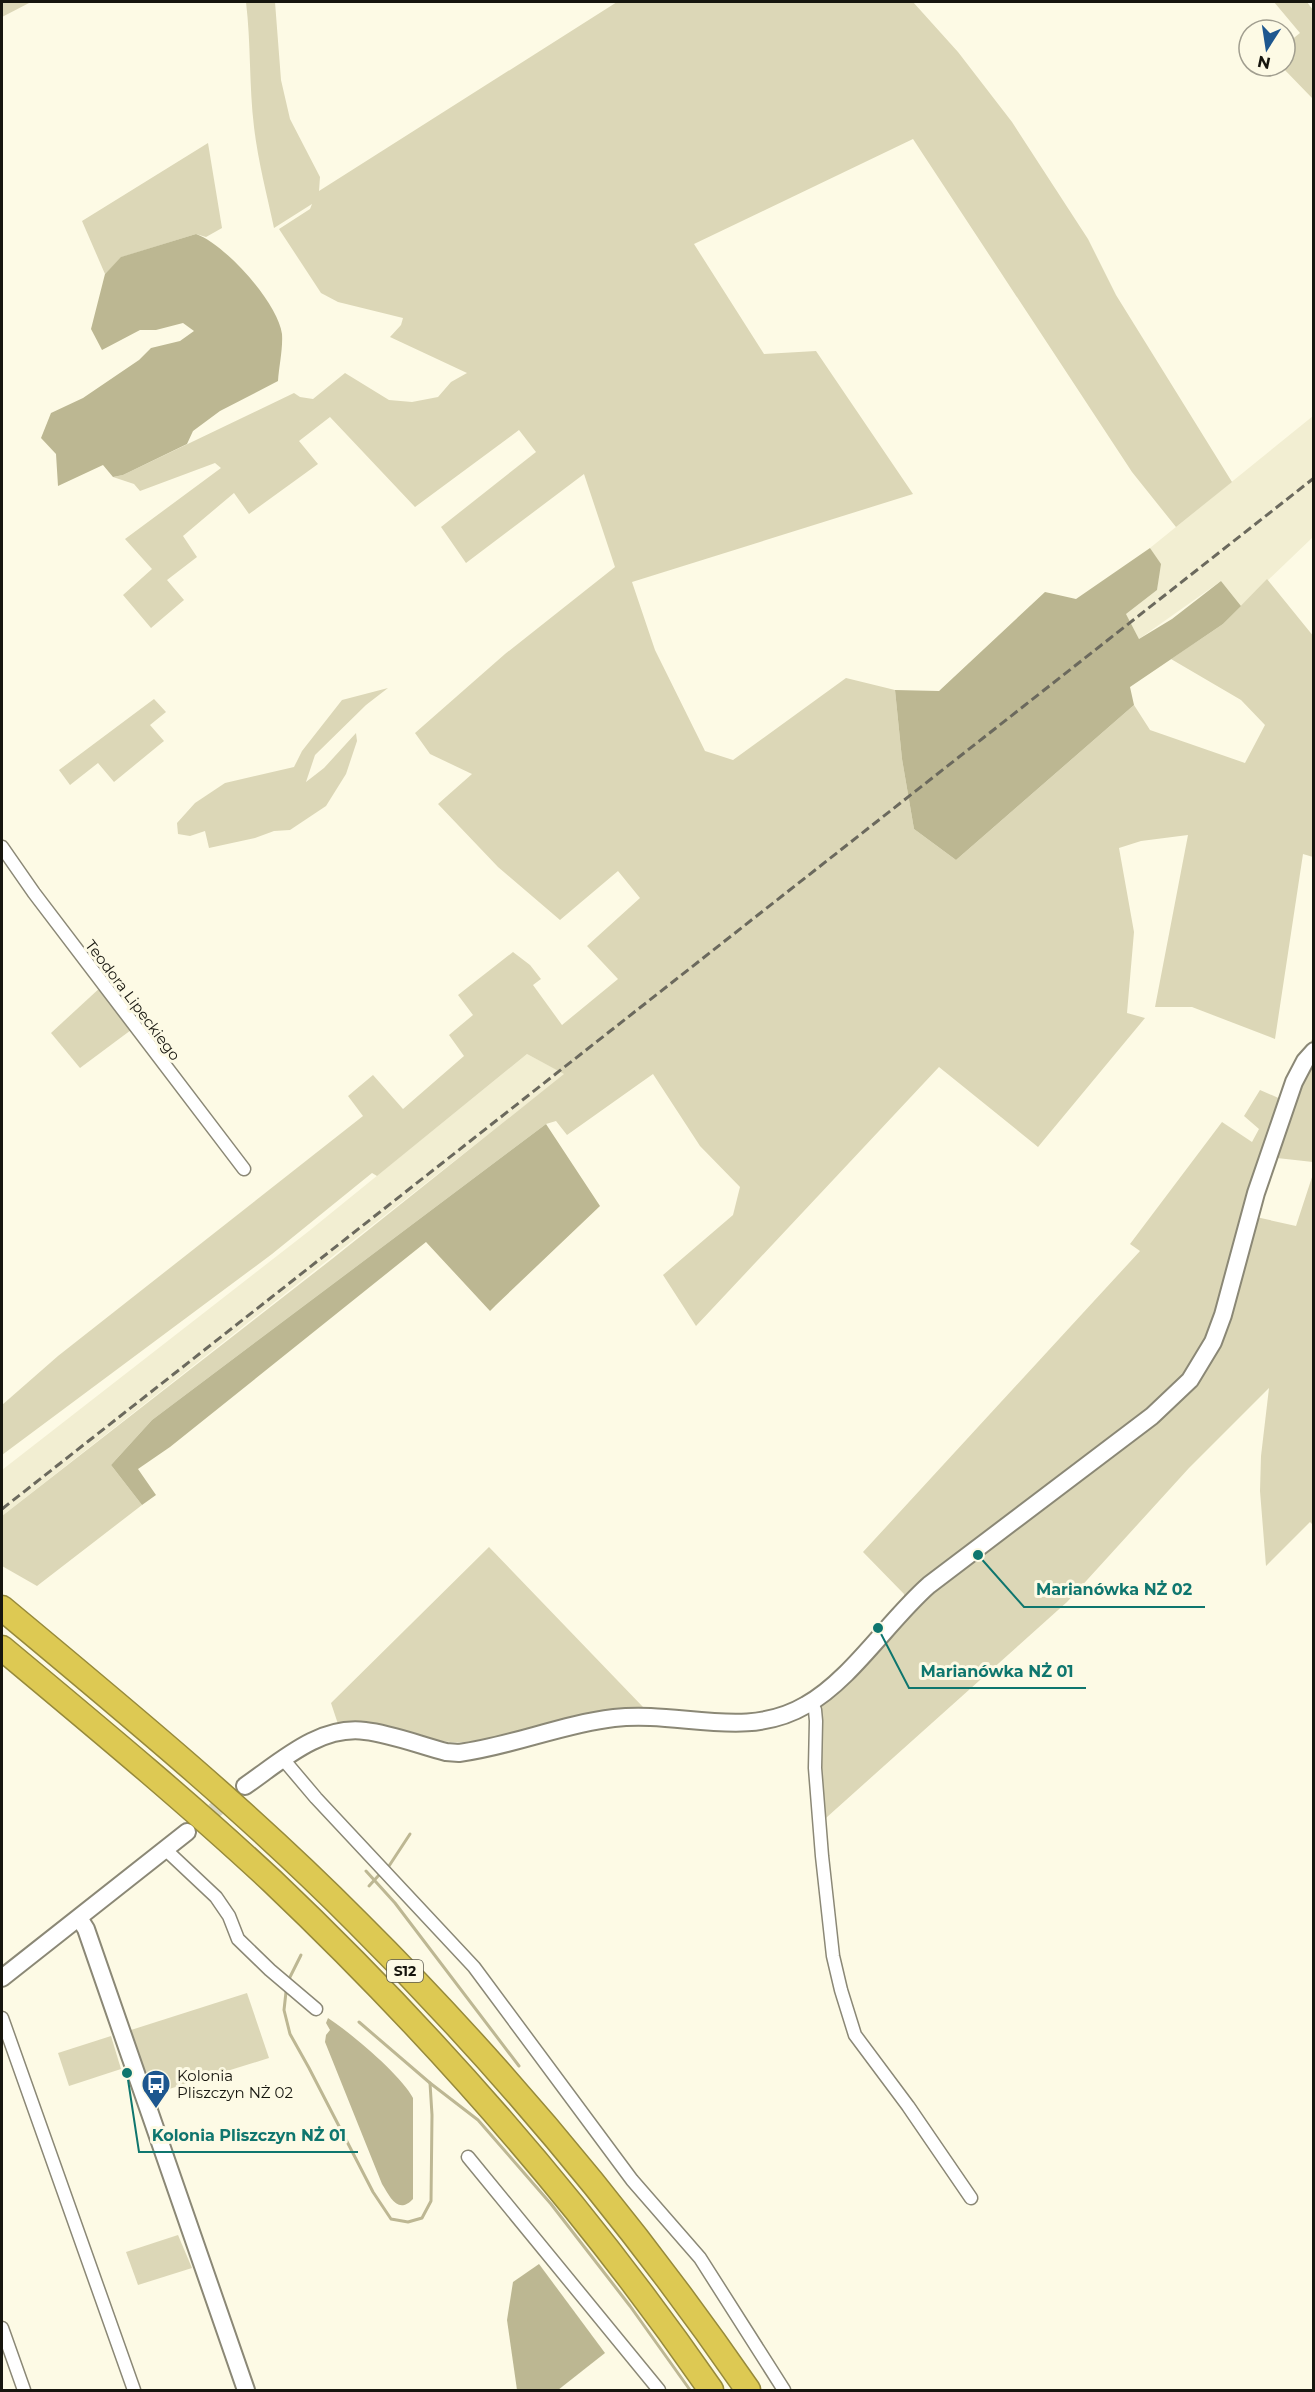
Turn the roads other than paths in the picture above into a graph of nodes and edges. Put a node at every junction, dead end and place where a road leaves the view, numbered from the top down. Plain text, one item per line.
1 (2, 847) edge
2 (1314, 1051) edge
3 (244, 1169) dead end
4 (2, 1608) edge
5 (2, 1648) edge
6 (811, 1702) junction
7 (283, 1759) junction
8 (245, 1786) tunnel mouth
9 (188, 1832) tunnel mouth
10 (165, 1850) junction
11 (79, 1918) junction
12 (2, 1978) edge
13 (316, 2009) dead end
14 (2, 2018) edge
15 (468, 2157) dead end
16 (971, 2198) dead end
17 (2, 2328) edge
18 (24, 2391) edge
19 (134, 2391) edge
20 (246, 2391) edge
21 (659, 2391) edge
22 (711, 2391) edge
23 (748, 2391) edge
24 (784, 2391) edge

1 - 3 street, Teodora Lipeckiego
2 - 6 street
4 - 23 highway, S12
5 - 22 highway, S12
6 - 7 street
6 - 16 street
7 - 8 street
7 - 24 street
9 - 10 street
10 - 11 street
10 - 13 street
11 - 12 street
11 - 20 street
14 - 19 street
15 - 21 street
17 - 18 street

